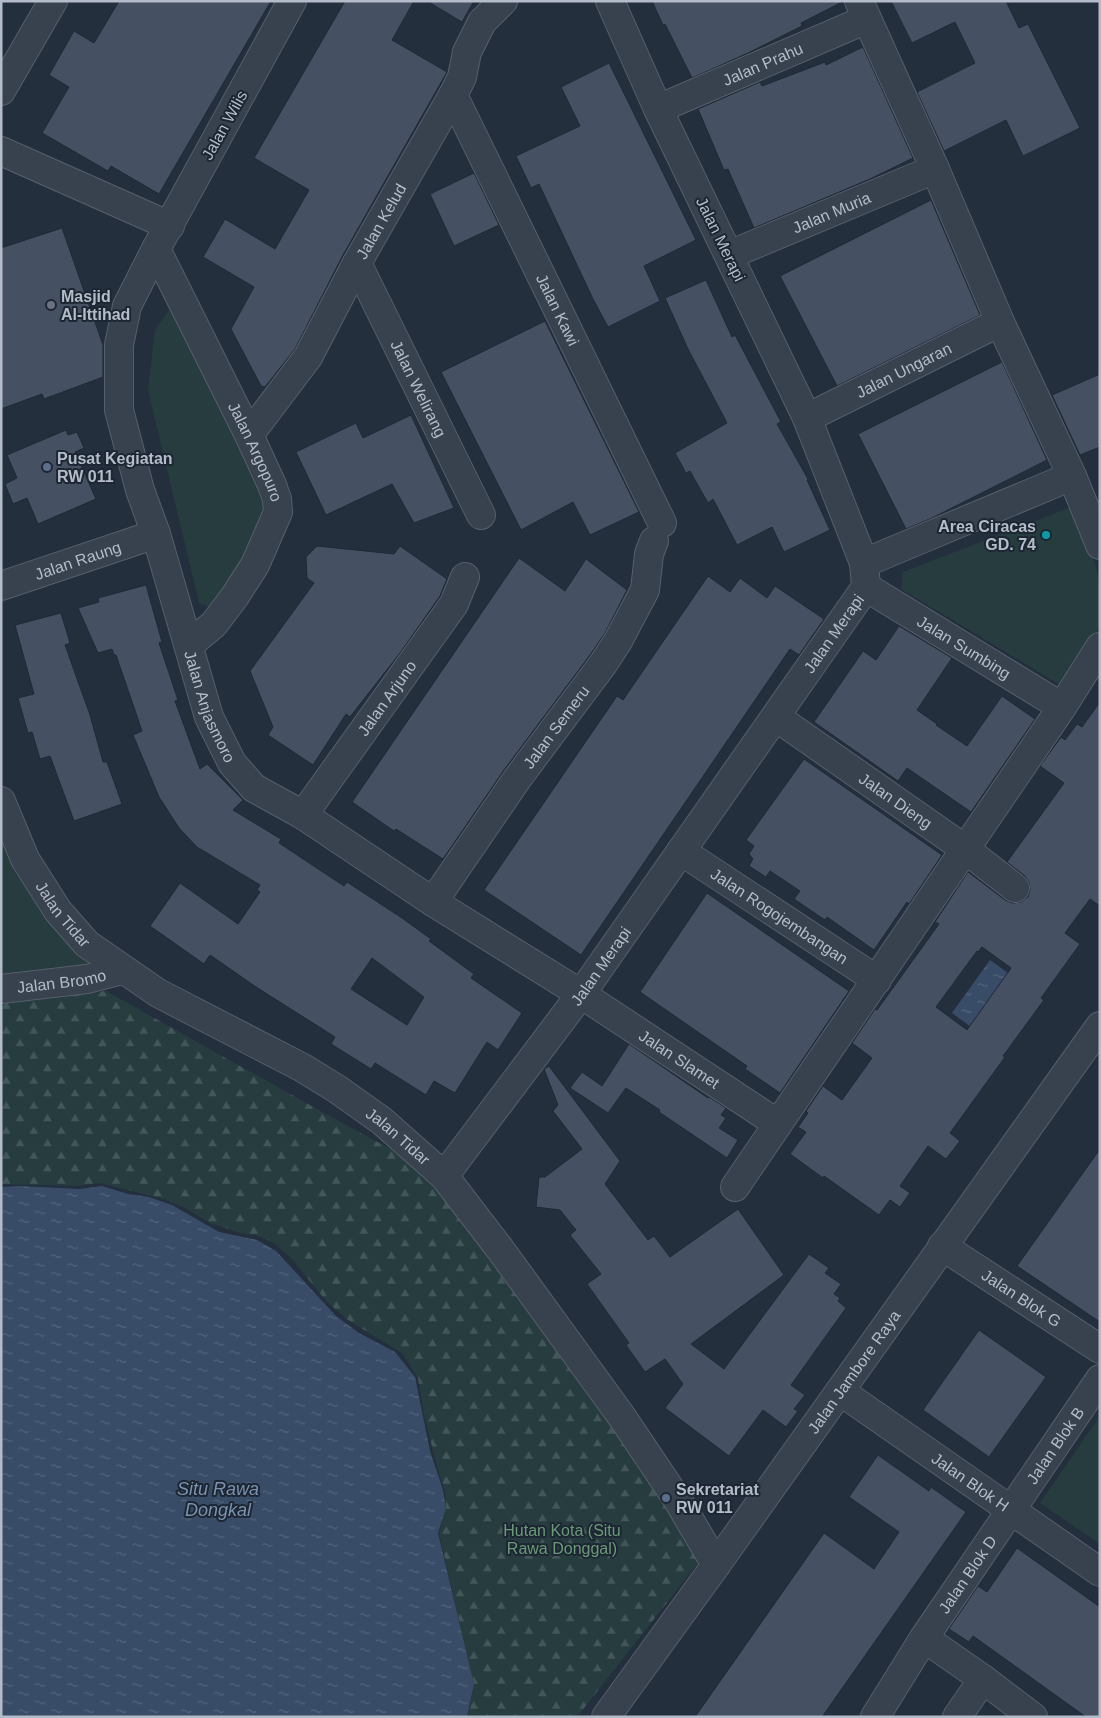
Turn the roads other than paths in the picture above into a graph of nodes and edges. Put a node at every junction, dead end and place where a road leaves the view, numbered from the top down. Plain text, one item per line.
1 (53, 1) edge
2 (292, 1) edge
3 (502, 1) edge
4 (610, 1) edge
5 (863, 10) edge
6 (1, 91) edge
7 (453, 95) junction
8 (658, 109) junction
9 (1, 151) edge
10 (935, 169) junction
11 (163, 238) junction
12 (729, 255) junction
13 (357, 263) junction
14 (1000, 322) junction
15 (807, 418) junction
16 (250, 435) junction
17 (1072, 476) junction
18 (480, 515) dead end
19 (658, 532) joint
20 (156, 534) junction
21 (1100, 545) edge
22 (865, 575) junction
23 (464, 577) dead end
24 (1, 586) edge
25 (189, 644) junction
26 (1100, 647) edge
27 (1062, 707) junction
28 (776, 717) junction
29 (1, 801) edge
30 (303, 815) junction
31 (965, 849) junction
32 (681, 851) junction
33 (1015, 888) dead end
34 (434, 902) junction
35 (122, 970) junction
36 (877, 980) junction
37 (1, 989) edge
38 (582, 994) junction
39 (1100, 1026) edge
40 (778, 1124) junction
41 (444, 1176) junction
42 (735, 1187) dead end
43 (942, 1246) junction
44 (1100, 1349) edge
45 (1100, 1379) edge
46 (840, 1391) junction
47 (1011, 1511) junction
48 (716, 1565) junction
49 (1100, 1572) edge
50 (924, 1638) junction
51 (982, 1679) junction
52 (606, 1717) edge
53 (875, 1717) edge
54 (957, 1717) edge
55 (1033, 1717) edge

1 - 6 street
2 - 11 street, Jalan Wilis
3 - 7 street, Jalan Kelud
4 - 8 street, Jalan Merapi
5 - 8 street, Jalan Prahu
5 - 10 street
7 - 13 street, Jalan Kelud
7 - 19 street, Jalan Kawi
8 - 12 street, Jalan Merapi
9 - 11 street
10 - 12 street, Jalan Muria
10 - 14 street
11 - 16 street, Jalan Argopuro
11 - 20 street, Jalan Anjasmoro
12 - 15 street, Jalan Merapi
13 - 16 street, Jalan Kelud
13 - 18 street, Jalan Welirang
14 - 15 street, Jalan Ungaran
14 - 17 street
15 - 22 street, Jalan Merapi
16 - 25 street, Jalan Argopuro
17 - 21 street
17 - 22 street
19 - 34 street, Jalan Semeru
20 - 24 street, Jalan Raung
20 - 25 street, Jalan Anjasmoro
22 - 27 street, Jalan Sumbing
22 - 28 street, Jalan Merapi
23 - 30 street, Jalan Arjuno
25 - 30 street, Jalan Anjasmoro
26 - 27 street
27 - 31 street
28 - 31 street, Jalan Dieng
28 - 32 street, Jalan Merapi
29 - 35 street, Jalan Tidar
30 - 34 street, Jalan Anjasmoro
31 - 33 street, Jalan Dieng
31 - 36 street
32 - 36 street, Jalan Rogojembangan
32 - 38 street, Jalan Merapi
34 - 38 street, Jalan Anjasmoro
35 - 37 street, Jalan Bromo
35 - 41 street, Jalan Tidar
36 - 40 street
38 - 40 street, Jalan Slamet
38 - 41 street, Jalan Merapi
39 - 43 street, Jalan Jambore Raya
40 - 42 street
41 - 48 street, Jalan Tidar
43 - 44 street, Jalan Blok G
43 - 46 street, Jalan Jambore Raya
45 - 47 street, Jalan Blok B
46 - 47 street, Jalan Blok H
46 - 48 street, Jalan Jambore Raya
47 - 49 street, Jalan Blok H
47 - 50 street, Jalan Blok D
48 - 52 street, Jalan Jambore Raya
50 - 51 street
50 - 53 street, Jalan Blok D
51 - 54 street
51 - 55 street

